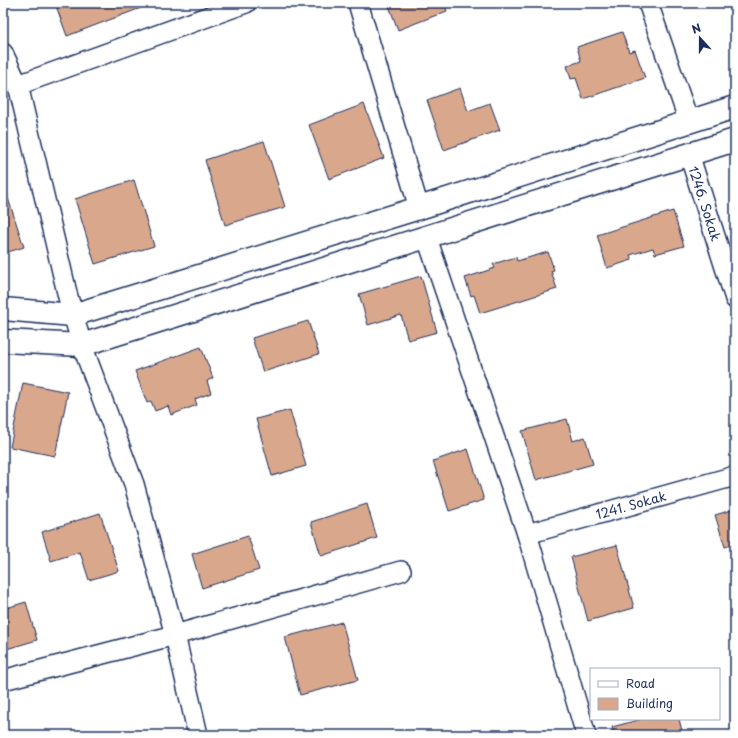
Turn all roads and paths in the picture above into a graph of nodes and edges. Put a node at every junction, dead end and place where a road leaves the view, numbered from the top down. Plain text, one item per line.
1 (246, 3) edge
2 (358, 3) edge
3 (648, 3) edge
4 (3, 53) edge
5 (18, 85) junction
6 (735, 107) edge
7 (689, 122) junction
8 (735, 140) edge
9 (689, 154) junction
10 (419, 208) junction
11 (427, 238) junction
12 (735, 299) edge
13 (3, 309) edge
14 (73, 315) junction
15 (3, 340) edge
16 (82, 345) junction
17 (735, 476) edge
18 (527, 534) junction
19 (401, 572) dead end
20 (175, 635) junction
21 (3, 680) edge
22 (198, 735) edge
23 (586, 735) edge

1 - 5 street
2 - 10 street
3 - 7 street
4 - 5 street
5 - 14 street
6 - 7 main road
7 - 10 main road
8 - 9 main road
9 - 11 main road
9 - 12 street, 1246. Sokak
10 - 14 main road
11 - 16 main road
11 - 18 street
13 - 14 main road
14 - 16 street
15 - 16 main road
16 - 20 street
17 - 18 street, 1241. Sokak
18 - 23 street
19 - 20 street
20 - 21 street
20 - 22 street

